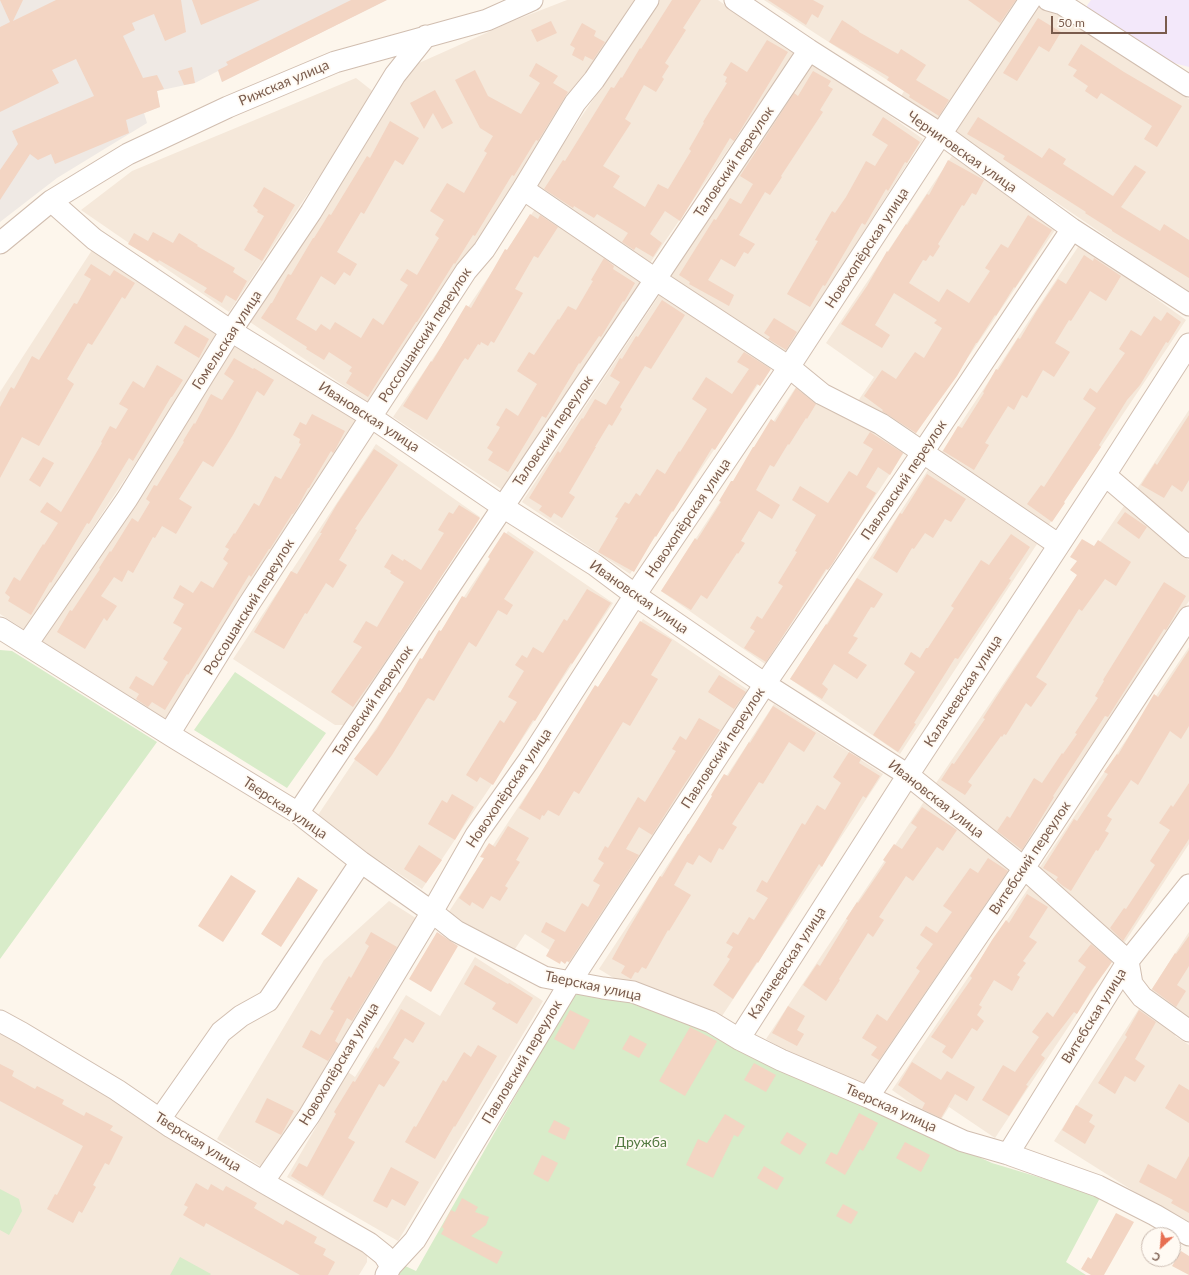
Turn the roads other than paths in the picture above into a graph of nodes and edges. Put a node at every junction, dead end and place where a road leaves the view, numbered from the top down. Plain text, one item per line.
1 (532, 0) edge
2 (648, 0) edge
3 (735, 0) edge
4 (1030, 0) edge
5 (1048, 0) edge
6 (426, 36) junction
7 (809, 50) junction
8 (1189, 86) edge
9 (941, 134) junction
10 (523, 189) junction
11 (51, 201) junction
12 (1072, 229) junction
13 (0, 243) edge
14 (655, 279) junction
15 (1189, 305) edge
16 (231, 331) junction
17 (1189, 344) edge
18 (789, 367) junction
19 (371, 417) junction
20 (923, 452) junction
21 (1105, 475) junction
22 (503, 507) junction
23 (1059, 546) junction
24 (1189, 547) edge
25 (635, 595) junction
26 (1189, 617) edge
27 (0, 628) edge
28 (27, 644) junction
29 (765, 684) junction
30 (169, 734) junction
31 (908, 774) junction
32 (298, 813) junction
33 (361, 862) junction
34 (1024, 868) junction
35 (1189, 885) edge
36 (432, 912) junction
37 (1128, 961) junction
38 (571, 981) junction
39 (0, 1022) edge
40 (1189, 1030) edge
41 (739, 1039) junction
42 (868, 1097) junction
43 (160, 1119) junction
44 (1008, 1154) junction
45 (263, 1182) junction
46 (1189, 1235) edge
47 (389, 1270) edge

1 - 6 street, Рижская улица
2 - 10 street, Россошанский переулок
3 - 7 street, Черниговская улица
4 - 9 street, Новохопёрская улица
5 - 8 street
6 - 11 street, Рижская улица
6 - 16 street, Гомельская улица
7 - 9 street, Черниговская улица
7 - 14 street, Таловский переулок
9 - 12 street, Черниговская улица
9 - 18 street, Новохопёрская улица
10 - 14 street
10 - 19 street, Россошанский переулок
11 - 13 street, Рижская улица
11 - 16 street, Ивановская улица
12 - 15 street, Черниговская улица
12 - 20 street, Павловский переулок
14 - 18 street
14 - 22 street, Таловский переулок
16 - 19 street, Ивановская улица
16 - 28 street, Гомельская улица
17 - 21 street, Калачеевская улица
18 - 20 street
18 - 25 street, Новохопёрская улица
19 - 22 street, Ивановская улица
19 - 30 street, Россошанский переулок
20 - 23 street
20 - 29 street, Павловский переулок
21 - 23 street, Калачеевская улица
21 - 24 street
22 - 25 street, Ивановская улица
22 - 32 street, Таловский переулок
23 - 31 street, Калачеевская улица
25 - 29 street, Ивановская улица
25 - 36 street, Новохопёрская улица
26 - 34 street, Витебский переулок
27 - 28 street, Тверская улица
28 - 30 street, Тверская улица
29 - 31 street, Ивановская улица
29 - 38 street, Павловский переулок
30 - 32 street, Тверская улица
31 - 34 street, Ивановская улица
31 - 41 street, Калачеевская улица
32 - 33 street, Тверская улица
33 - 36 street, Тверская улица
33 - 43 street
34 - 37 street, Ивановская улица
34 - 42 street, Витебский переулок
35 - 37 street, Витебская улица
36 - 38 street, Тверская улица
36 - 45 street, Новохопёрская улица
37 - 40 street
37 - 44 street, Витебская улица
38 - 41 street, Тверская улица
38 - 47 street, Павловский переулок
39 - 43 street, Тверская улица
41 - 42 street, Тверская улица
42 - 44 street, Тверская улица
43 - 45 street, Тверская улица
44 - 46 street, Тверская улица
45 - 47 street, Тверская улица

